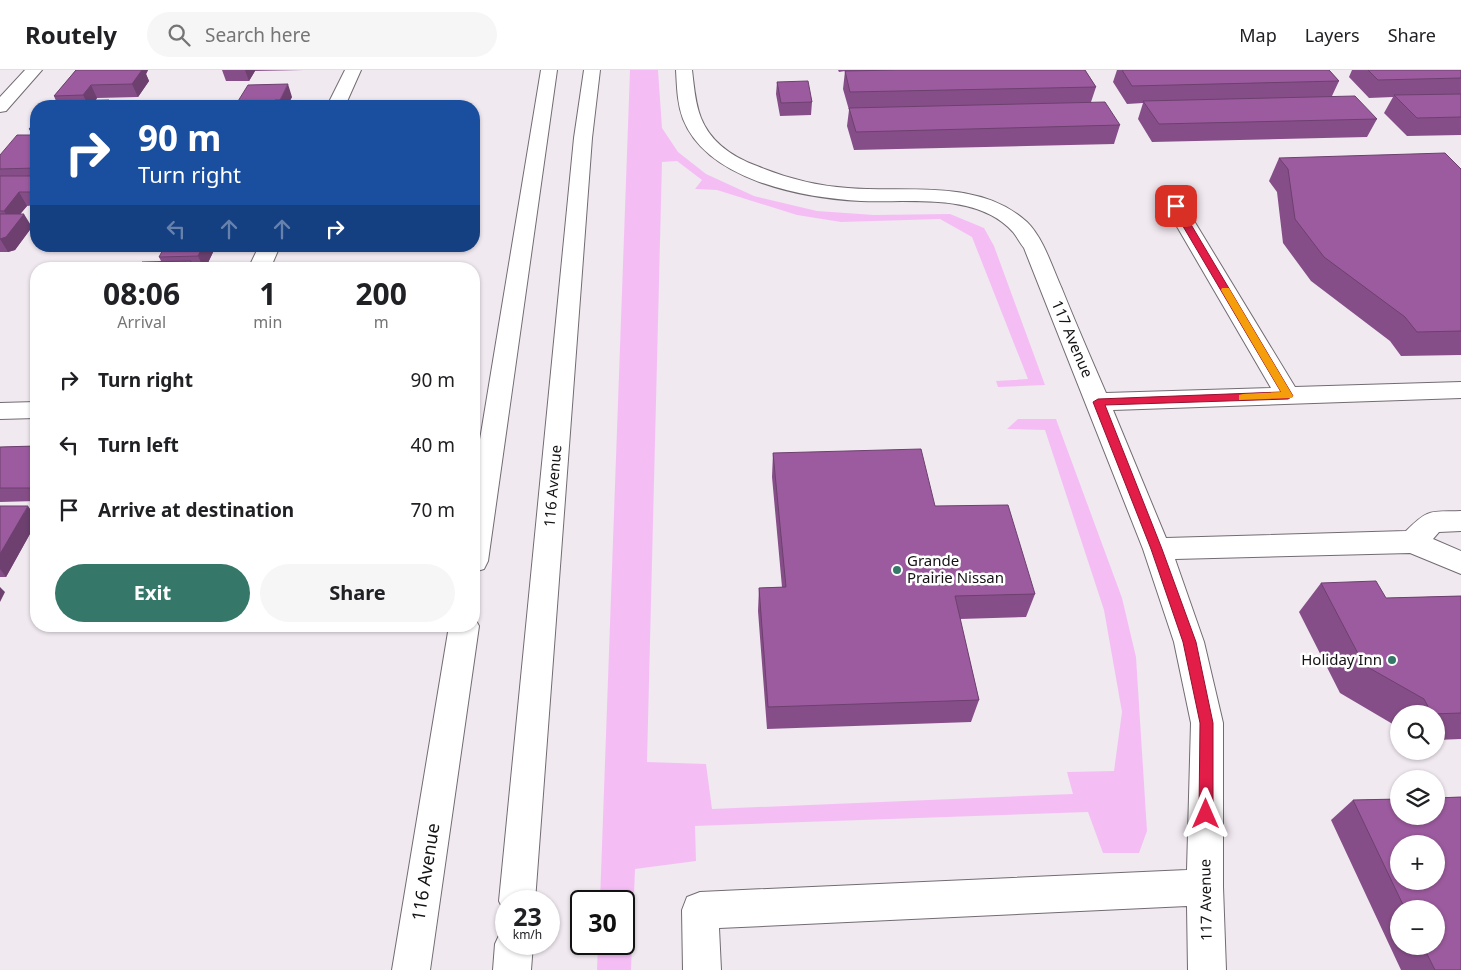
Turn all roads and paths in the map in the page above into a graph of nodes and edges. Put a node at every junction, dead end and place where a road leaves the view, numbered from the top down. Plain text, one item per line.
1 (34, 70) edge
2 (353, 70) edge
3 (549, 70) edge
4 (592, 70) edge
5 (684, 70) edge
6 (339, 100) edge
7 (0, 107) edge
8 (1176, 206) dead end
9 (1461, 390) edge
10 (1288, 396) junction
11 (1098, 402) junction
12 (30, 410) edge
13 (0, 411) edge
14 (1461, 521) edge
15 (480, 522) edge
16 (1413, 542) junction
17 (1157, 549) junction
18 (1461, 563) edge
19 (463, 632) edge
20 (1205, 887) junction
21 (519, 890) edge
22 (513, 955) edge
23 (411, 970) edge
24 (512, 970) edge
25 (702, 970) edge
26 (1207, 970) edge

1 - 7 main road
2 - 6 main road
3 - 15 main road
4 - 21 main road, 116 Avenue
5 - 11 main road, 117 Avenue
8 - 10 main road
9 - 10 main road
10 - 11 main road
11 - 17 main road, 117 Avenue
12 - 13 main road
14 - 16 main road
16 - 17 main road
16 - 18 main road
17 - 20 main road, 117 Avenue
19 - 23 main road, 116 Avenue
20 - 25 main road
20 - 26 main road, 117 Avenue
22 - 24 main road

